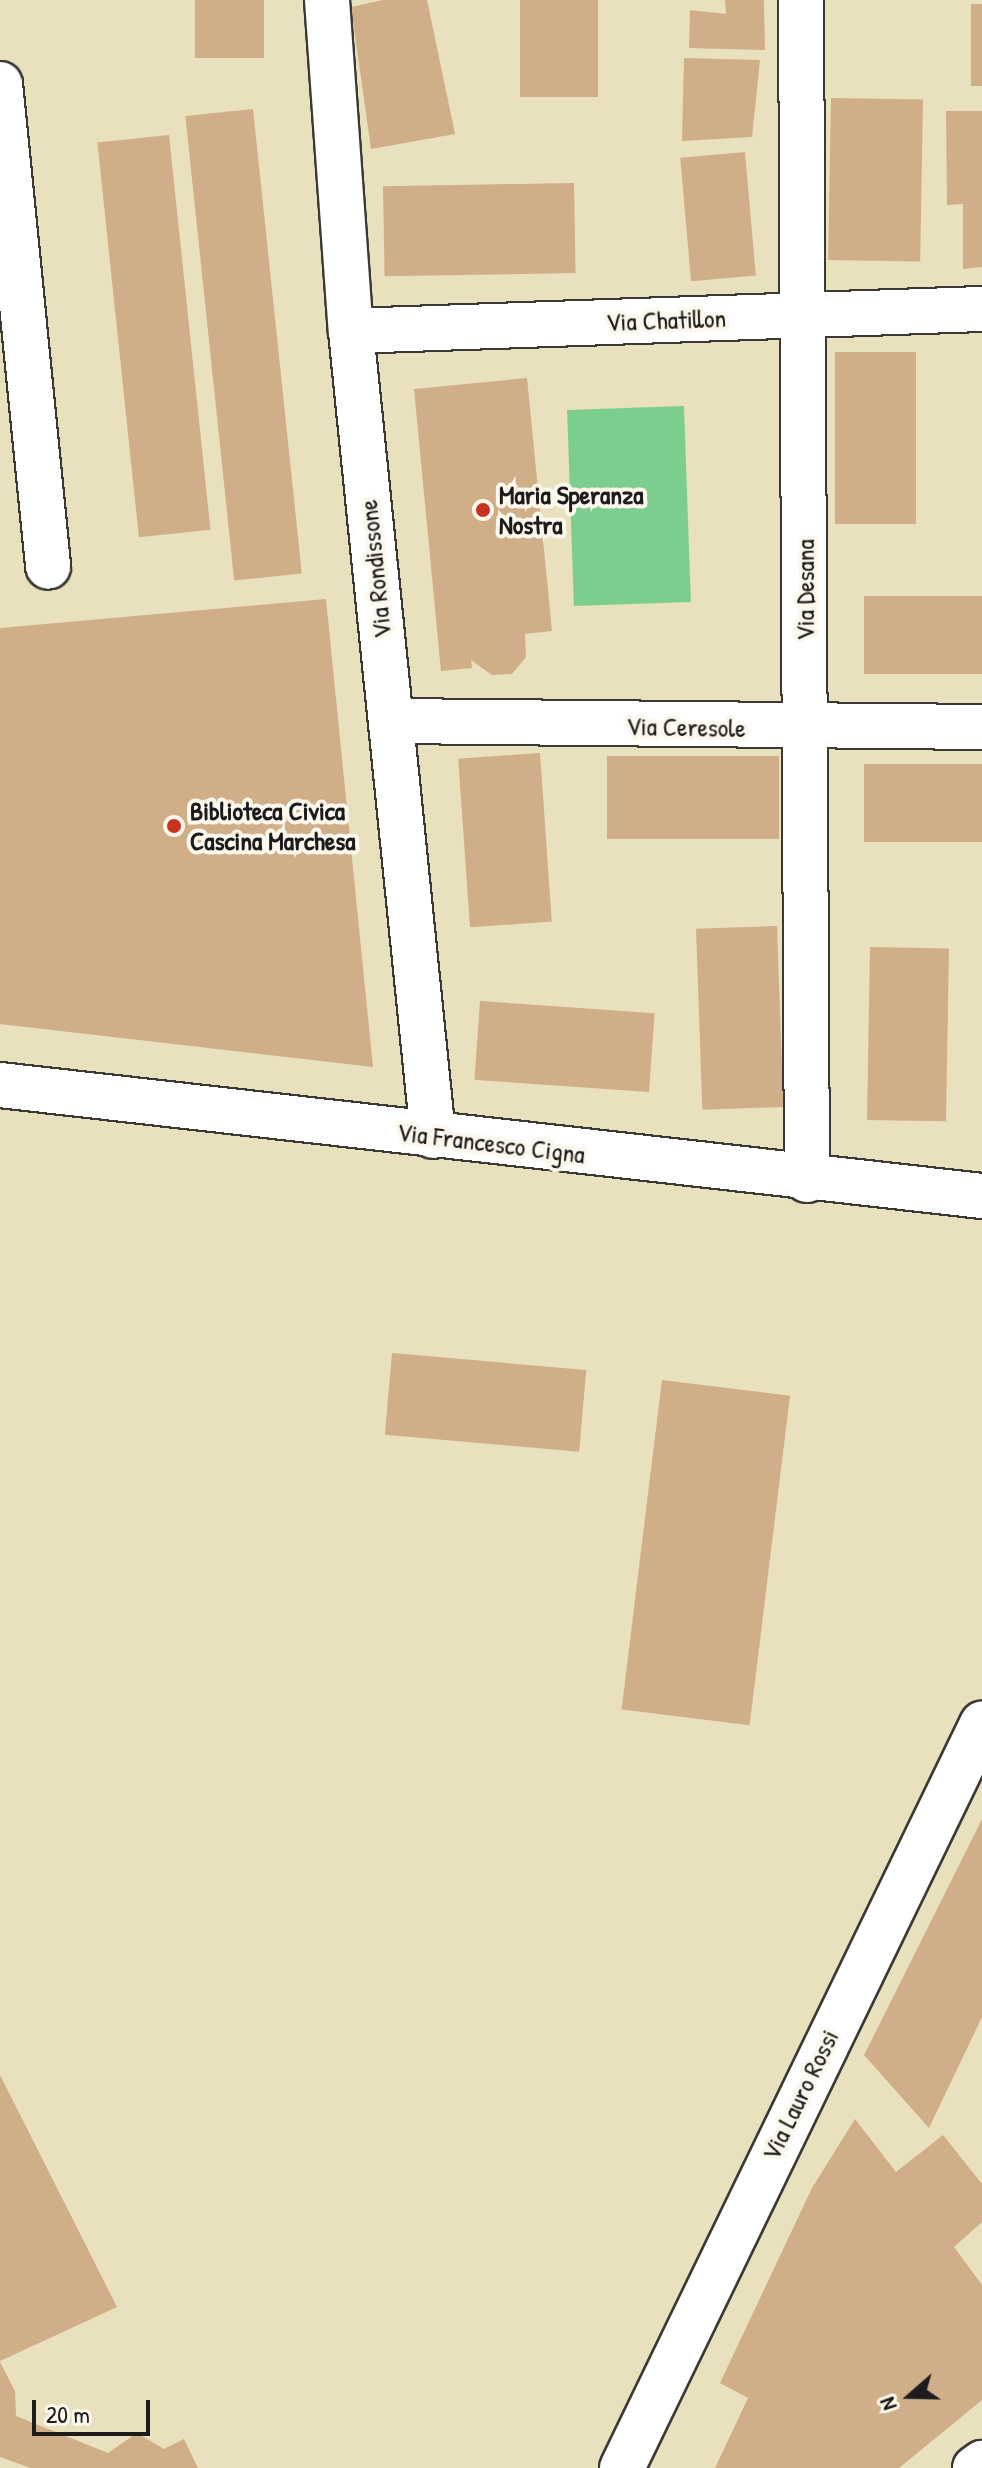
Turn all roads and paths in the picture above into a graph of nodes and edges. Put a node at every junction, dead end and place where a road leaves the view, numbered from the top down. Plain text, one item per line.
1 (327, 0) edge
2 (801, 0) edge
3 (0, 84) edge
4 (982, 309) edge
5 (803, 315) junction
6 (351, 331) junction
7 (48, 567) dead end
8 (391, 721) junction
9 (806, 727) junction
10 (982, 727) edge
11 (0, 1085) edge
12 (433, 1136) junction
13 (807, 1180) junction
14 (982, 1196) edge
15 (982, 1724) edge
16 (982, 2463) edge
17 (622, 2468) edge
18 (975, 2468) edge

1 - 6 street, Via Rondissone
2 - 5 street, Via Desana
3 - 7 street
4 - 5 street, Via Chatillon
5 - 6 street, Via Chatillon
5 - 9 street, Via Desana
6 - 8 street, Via Rondissone
8 - 9 street, Via Ceresole
8 - 12 street, Via Rondissone
9 - 10 street, Via Ceresole
9 - 13 street, Via Desana
11 - 12 street, Via Francesco Cigna
12 - 13 street, Via Francesco Cigna
13 - 14 street, Via Francesco Cigna
15 - 17 street, Via Lauro Rossi
16 - 18 street

